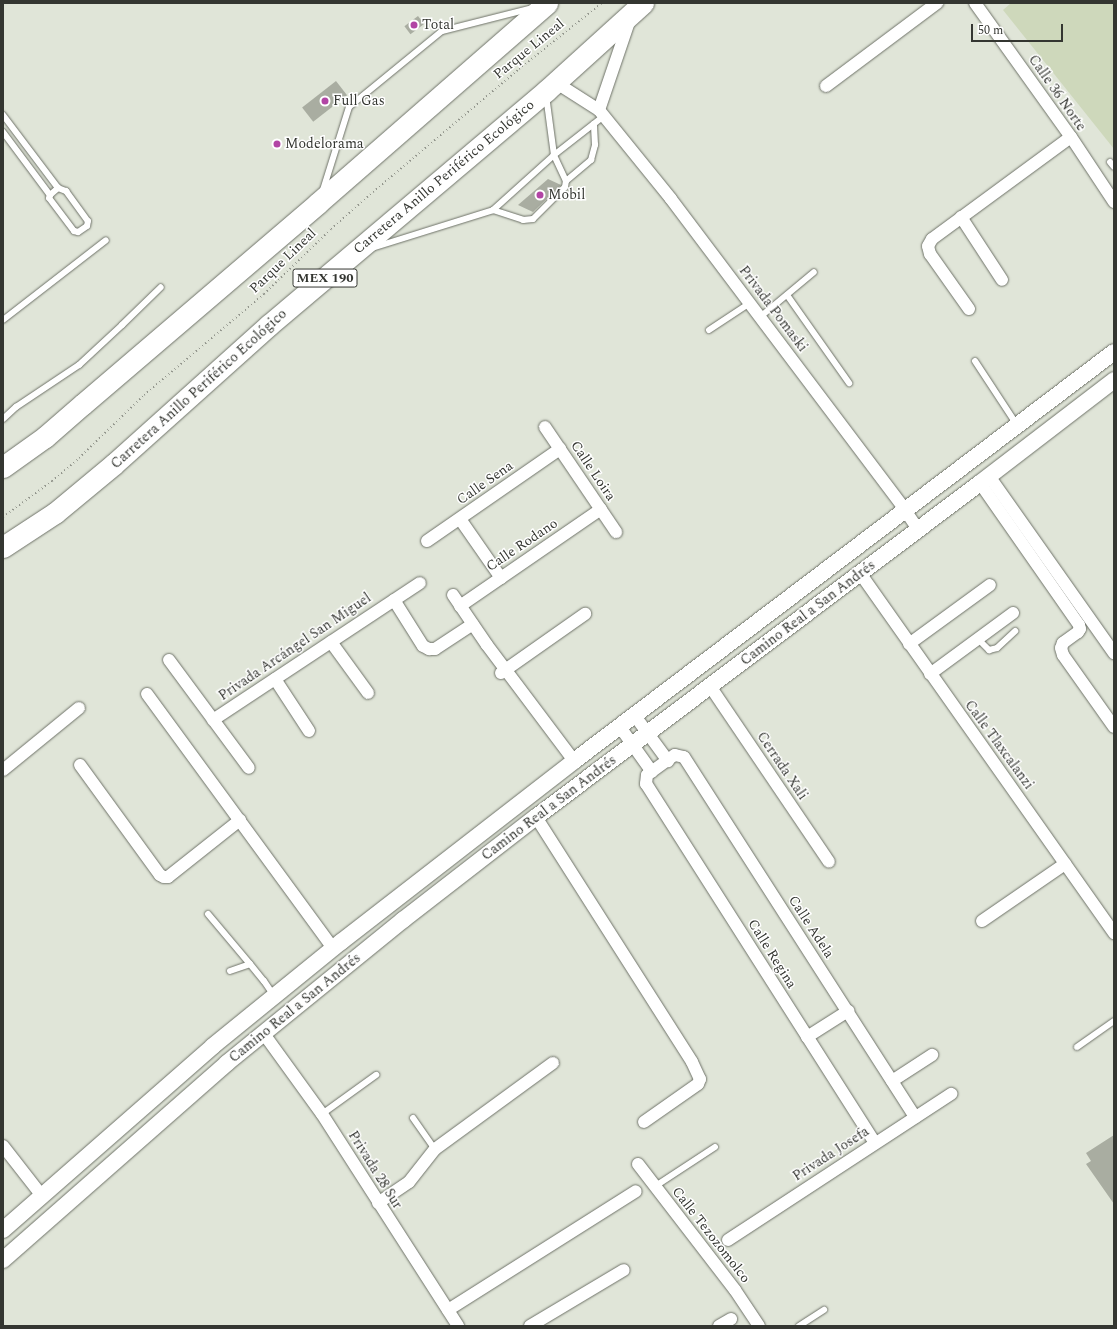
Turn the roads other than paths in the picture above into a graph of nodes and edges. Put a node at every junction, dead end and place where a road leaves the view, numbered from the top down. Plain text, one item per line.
1 (937, 3) edge
2 (974, 3) edge
3 (546, 4) edge
4 (638, 8) edge
5 (550, 86) junction
6 (826, 86) dead end
7 (602, 113) junction
8 (3, 115) edge
9 (594, 124) junction
10 (3, 132) edge
11 (1071, 137) junction
12 (554, 155) junction
13 (566, 181) junction
14 (58, 188) junction
15 (50, 194) junction
16 (1114, 202) edge
17 (318, 203) junction
18 (493, 210) junction
19 (961, 217) junction
20 (106, 240) dead end
21 (354, 254) junction
22 (814, 272) dead end
23 (1002, 280) dead end
24 (161, 287) dead end
25 (787, 295) junction
26 (750, 303) junction
27 (969, 309) dead end
28 (760, 317) junction
29 (3, 320) edge
30 (709, 330) dead end
31 (1114, 352) edge
32 (975, 361) dead end
33 (1114, 380) edge
34 (849, 383) dead end
35 (1042, 406) junction
36 (3, 419) edge
37 (1018, 425) junction
38 (1056, 425) junction
39 (545, 427) dead end
40 (560, 449) junction
41 (3, 467) edge
42 (984, 480) junction
43 (601, 509) junction
44 (905, 510) junction
45 (460, 519) junction
46 (918, 529) junction
47 (616, 532) dead end
48 (427, 541) dead end
49 (3, 547) edge
50 (860, 573) junction
51 (501, 578) junction
52 (420, 583) dead end
53 (990, 585) dead end
54 (453, 595) dead end
55 (394, 600) junction
56 (460, 606) junction
57 (1013, 613) dead end
58 (585, 614) dead end
59 (473, 624) junction
60 (1015, 631) dead end
61 (978, 639) junction
62 (331, 642) junction
63 (909, 644) junction
64 (1114, 653) edge
65 (169, 660) dead end
66 (504, 671) junction
67 (930, 674) junction
68 (275, 679) junction
69 (710, 686) junction
70 (147, 694) dead end
71 (368, 694) dead end
72 (79, 708) dead end
73 (635, 716) junction
74 (213, 720) junction
75 (620, 727) junction
76 (1114, 727) edge
77 (309, 731) dead end
78 (648, 733) junction
79 (633, 744) junction
80 (668, 761) junction
81 (571, 764) junction
82 (80, 765) dead end
83 (250, 768) dead end
84 (3, 770) edge
85 (649, 776) junction
86 (536, 817) junction
87 (240, 820) junction
88 (829, 862) dead end
89 (1065, 864) junction
90 (208, 914) dead end
91 (982, 921) dead end
92 (1114, 933) edge
93 (333, 948) junction
94 (250, 964) junction
95 (230, 971) dead end
96 (274, 996) junction
97 (848, 1011) junction
98 (1114, 1021) edge
99 (264, 1034) junction
100 (807, 1037) junction
101 (213, 1046) junction
102 (1077, 1047) dead end
103 (932, 1055) dead end
104 (228, 1063) junction
105 (553, 1064) dead end
106 (376, 1075) dead end
107 (892, 1080) junction
108 (951, 1094) dead end
109 (322, 1114) junction
110 (915, 1117) junction
111 (413, 1118) dead end
112 (644, 1122) dead end
113 (875, 1143) junction
114 (3, 1146) edge
115 (715, 1147) dead end
116 (435, 1149) junction
117 (638, 1164) dead end
118 (654, 1187) junction
119 (636, 1191) dead end
120 (42, 1196) junction
121 (378, 1203) junction
122 (3, 1230) edge
123 (728, 1240) dead end
124 (3, 1260) edge
125 (624, 1270) dead end
126 (448, 1310) junction
127 (824, 1310) dead end
128 (731, 1319) dead end
129 (458, 1326) edge
130 (530, 1326) edge
131 (719, 1326) edge
132 (759, 1326) edge
133 (799, 1326) edge

1 - 6 street
2 - 11 street, Calle 36 Norte
3 - 17 highway
3 - 17 lane
4 - 5 highway, Carretera Anillo Periférico Ecológico / MEX 190
4 - 7 street
5 - 7 street, Privada Pomaski
5 - 12 lane
5 - 21 highway, Carretera Anillo Periférico Ecológico / MEX 190
7 - 9 lane
7 - 26 street, Privada Pomaski
8 - 14 lane
9 - 12 lane
9 - 13 lane
10 - 15 lane
11 - 16 street, Calle 36 Norte
11 - 19 street
12 - 13 lane
12 - 18 lane
13 - 18 lane
14 - 15 lane
14 - 15 lane
17 - 41 highway
18 - 21 lane
19 - 23 street
19 - 27 street
20 - 29 lane
21 - 49 highway, Carretera Anillo Periférico Ecológico / MEX 190
22 - 25 lane
24 - 36 lane
25 - 28 lane
25 - 34 lane
26 - 28 street, Privada Pomaski
26 - 30 lane
28 - 44 street, Privada Pomaski
31 - 35 main road, Camino Real a San Andrés
32 - 37 lane
33 - 38 main road, Camino Real a San Andrés
35 - 37 main road, Camino Real a San Andrés
35 - 38 main road
37 - 44 main road, Camino Real a San Andrés
38 - 42 main road, Camino Real a San Andrés
39 - 40 street, Calle Loira
40 - 43 street, Calle Loira
40 - 45 street, Calle Sena
42 - 46 main road, Camino Real a San Andrés
42 - 64 street
42 - 76 street
43 - 47 street, Calle Loira
43 - 51 street, Calle Rodano
44 - 46 street, Privada Pomaski
44 - 73 main road, Camino Real a San Andrés
45 - 48 street, Calle Sena
45 - 51 street
46 - 50 main road, Camino Real a San Andrés
50 - 63 street, Calle Tlaxcalanzi
50 - 69 main road, Camino Real a San Andrés
51 - 56 street, Calle Rodano
52 - 55 street, Privada Arcángel San Miguel
53 - 63 street
54 - 56 street
55 - 59 street, Privada Arcángel San Miguel
55 - 62 street, Privada Arcángel San Miguel
56 - 59 street
57 - 61 street
58 - 66 street
59 - 66 street
60 - 61 lane
61 - 67 street
62 - 68 street, Privada Arcángel San Miguel
62 - 71 street
63 - 67 street, Calle Tlaxcalanzi
65 - 74 street
66 - 81 street
67 - 89 street, Calle Tlaxcalanzi
68 - 74 street, Privada Arcángel San Miguel
68 - 77 street
69 - 78 main road, Camino Real a San Andrés
69 - 88 street, Cerrada Xali
70 - 87 street
72 - 84 street
73 - 75 main road, Camino Real a San Andrés
73 - 78 street
74 - 83 street
75 - 79 street, Calle Regina
75 - 81 main road, Camino Real a San Andrés
78 - 79 main road, Camino Real a San Andrés
78 - 80 street
79 - 85 street, Calle Regina
79 - 86 main road, Camino Real a San Andrés
80 - 85 street
80 - 97 street, Calle Adela
81 - 93 main road, Camino Real a San Andrés
82 - 87 street
85 - 100 street, Calle Regina
86 - 99 main road, Camino Real a San Andrés
86 - 112 street
87 - 93 street
89 - 91 street
89 - 92 street, Calle Tlaxcalanzi
90 - 94 lane
93 - 96 main road, Camino Real a San Andrés
94 - 95 lane
94 - 96 lane
96 - 101 main road, Camino Real a San Andrés
97 - 100 street
97 - 107 street, Calle Adela
98 - 102 lane
99 - 104 main road, Camino Real a San Andrés
99 - 109 street, Privada 28 Sur
100 - 113 street, Calle Regina
101 - 104 main road
101 - 120 main road, Camino Real a San Andrés
103 - 107 street
104 - 124 main road, Camino Real a San Andrés
105 - 116 street
106 - 109 lane
107 - 110 street, Calle Adela
108 - 110 street, Privada Josefa
109 - 121 street, Privada 28 Sur
110 - 113 street, Privada Josefa
111 - 116 lane
113 - 123 street, Privada Josefa
114 - 120 street
115 - 118 lane
116 - 121 street
117 - 118 street, Calle Tezozomolco
118 - 132 street, Calle Tezozomolco
119 - 126 street
120 - 122 main road, Camino Real a San Andrés
121 - 126 street, Privada 28 Sur
125 - 130 street
126 - 129 street, Privada 28 Sur
127 - 133 lane
128 - 131 street

